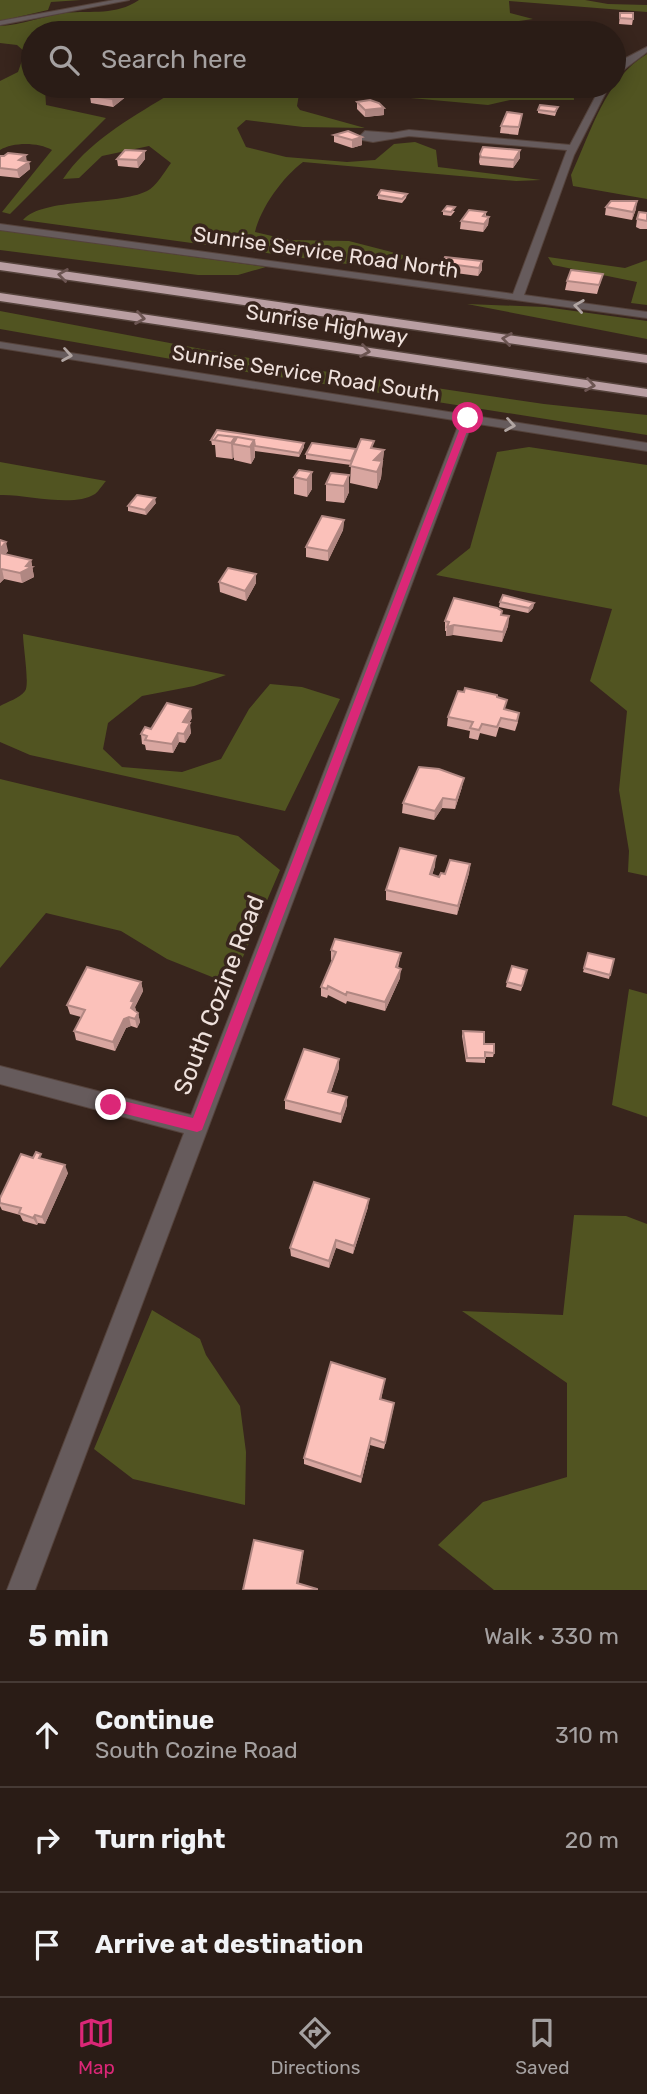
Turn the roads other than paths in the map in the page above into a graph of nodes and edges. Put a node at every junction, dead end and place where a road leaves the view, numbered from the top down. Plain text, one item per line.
1 (125, 0) edge
2 (96, 3) edge
3 (0, 23) edge
4 (647, 50) edge
5 (626, 62) edge
6 (599, 98) edge
7 (388, 134) dead end
8 (572, 148) junction
9 (0, 227) edge
10 (0, 266) edge
11 (0, 297) edge
12 (517, 298) junction
13 (647, 315) edge
14 (0, 345) edge
15 (647, 359) edge
16 (647, 393) edge
17 (468, 418) junction
18 (647, 447) edge
19 (0, 1075) edge
20 (197, 1126) junction
21 (20, 1590) edge

1 - 2 street
2 - 3 street
4 - 5 street
6 - 8 street
7 - 8 street
8 - 12 street
9 - 12 street, Sunrise Service Road North
15 -> 10 highway, Sunrise Highway
11 -> 16 highway, Sunrise Highway
13 -> 12 street, Sunrise Service Road North
14 -> 17 street, Sunrise Service Road South
17 -> 18 street, Sunrise Service Road South
17 - 20 street, South Cozine Road
19 - 20 street
20 - 21 street, South Cozine Road

